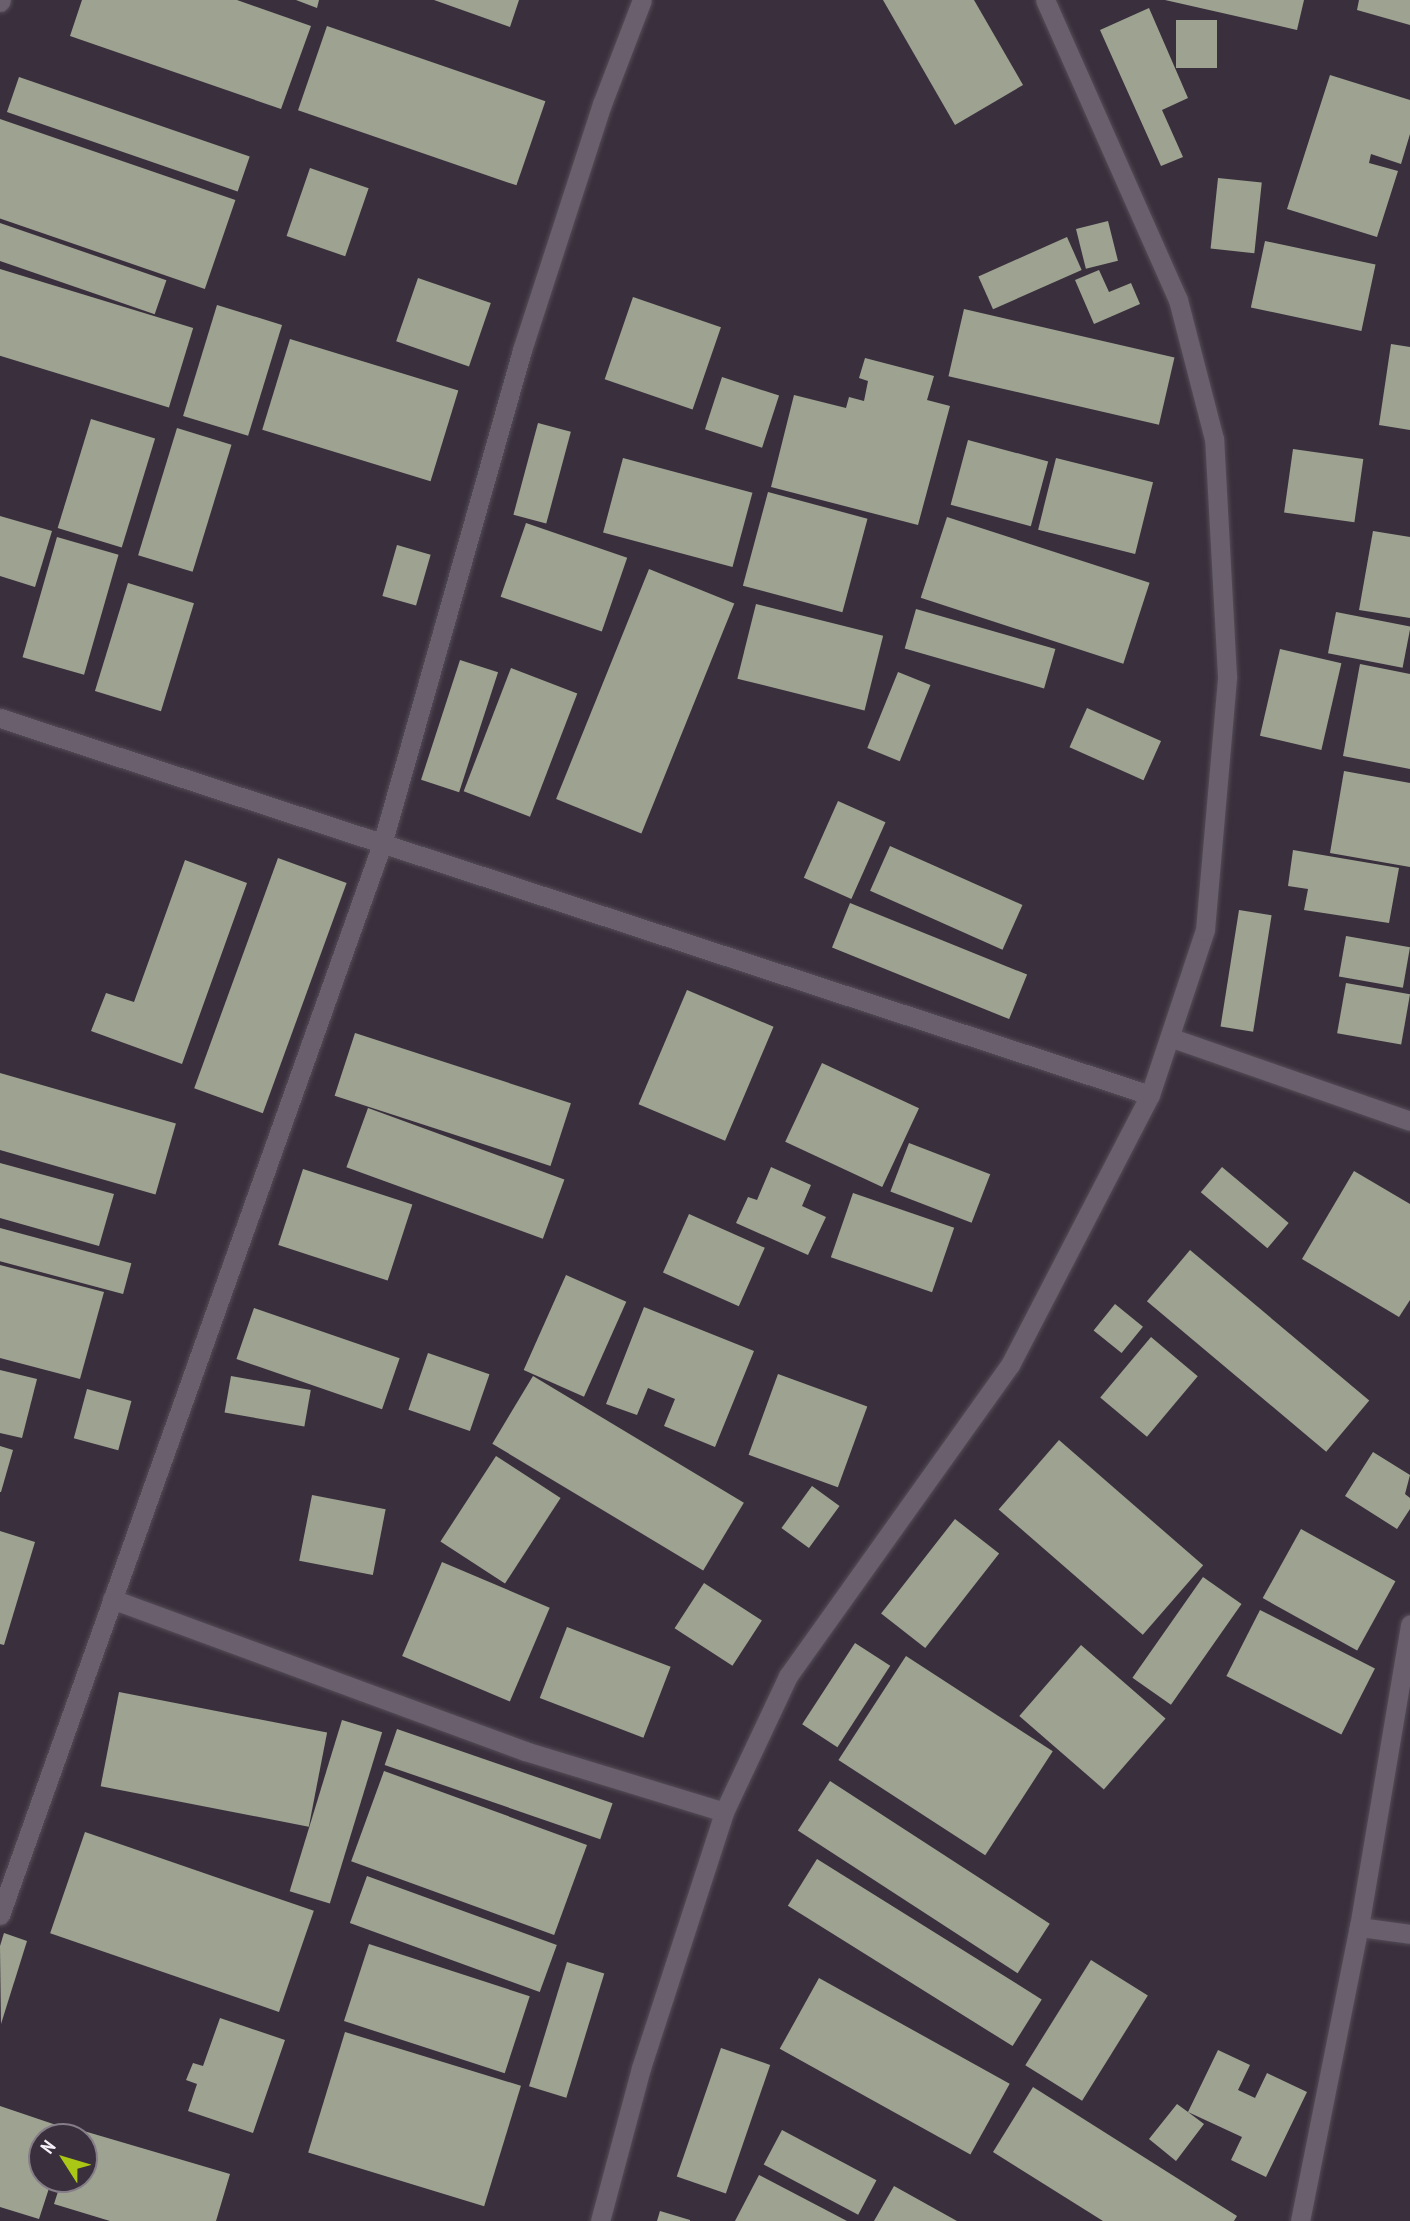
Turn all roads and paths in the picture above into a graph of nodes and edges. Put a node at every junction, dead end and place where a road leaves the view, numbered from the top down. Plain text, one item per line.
1 (642, 0) edge
2 (1045, 0) edge
3 (0, 718) edge
4 (383, 841) junction
5 (1172, 1038) junction
6 (1150, 1095) junction
7 (1410, 1121) edge
8 (112, 1599) junction
9 (1410, 1624) edge
10 (724, 1812) junction
11 (0, 1915) edge
12 (1359, 1927) junction
13 (1410, 1934) edge
14 (600, 2221) edge
15 (1300, 2221) edge

1 - 4 street
2 - 5 street
3 - 4 street
4 - 6 street
4 - 8 street
5 - 6 street
5 - 7 street
6 - 10 street
8 - 10 street
8 - 11 street
9 - 12 street
10 - 14 street
12 - 13 street
12 - 15 street

